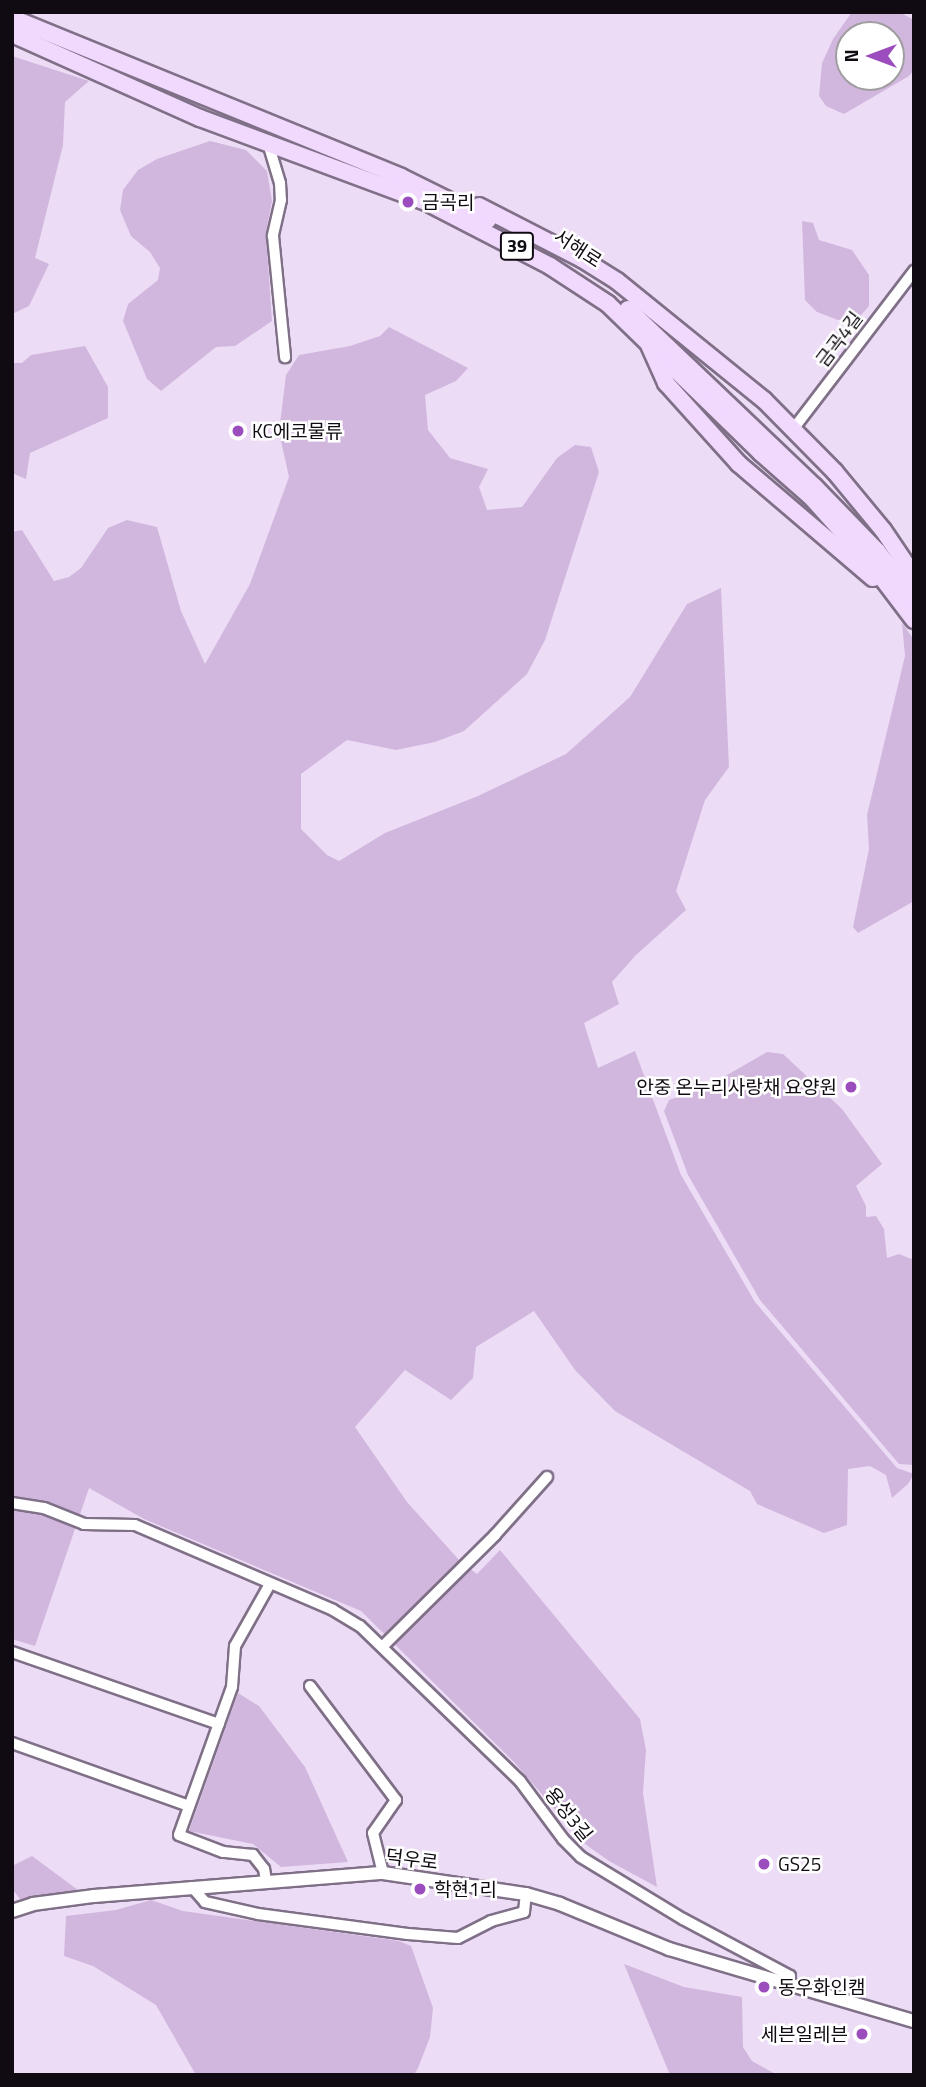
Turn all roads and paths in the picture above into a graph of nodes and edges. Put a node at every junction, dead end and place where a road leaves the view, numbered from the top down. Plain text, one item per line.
1 (12, 18) edge
2 (12, 34) edge
3 (268, 143) junction
4 (447, 198) junction
5 (914, 271) edge
6 (647, 341) junction
7 (285, 356) dead end
8 (793, 428) junction
9 (914, 576) edge
10 (897, 598) junction
11 (914, 598) edge
12 (914, 620) edge
13 (547, 1477) dead end
14 (12, 1503) edge
15 (270, 1584) junction
16 (383, 1646) junction
17 (12, 1652) edge
18 (310, 1686) dead end
19 (219, 1724) junction
20 (12, 1743) edge
21 (189, 1806) junction
22 (383, 1873) junction
23 (265, 1881) junction
24 (192, 1887) junction
25 (526, 1894) junction
26 (12, 1911) edge
27 (788, 1986) junction
28 (914, 2021) edge

1 - 4 main road, 서해로 / 39
2 - 3 main road, 서해로 / 39
3 - 6 main road, 서해로 / 39
3 - 7 street
4 - 8 main road
4 - 11 main road, 서해로 / 39
5 - 8 street, 금곡4길
6 - 10 main road, 서해로 / 39
6 - 10 main road
8 - 9 main road
10 - 12 main road, 서해로 / 39
13 - 16 street
14 - 15 street, 용성3길
15 - 16 street, 용성3길
15 - 19 street
16 - 27 street, 용성3길
17 - 19 street
18 - 22 street
19 - 21 street
20 - 21 street
21 - 23 street
22 - 23 street, 덕우로
22 - 25 street, 덕우로
23 - 24 street, 덕우로
24 - 25 street
24 - 26 street, 덕우로
25 - 27 street, 덕우로
27 - 28 street, 덕우로

